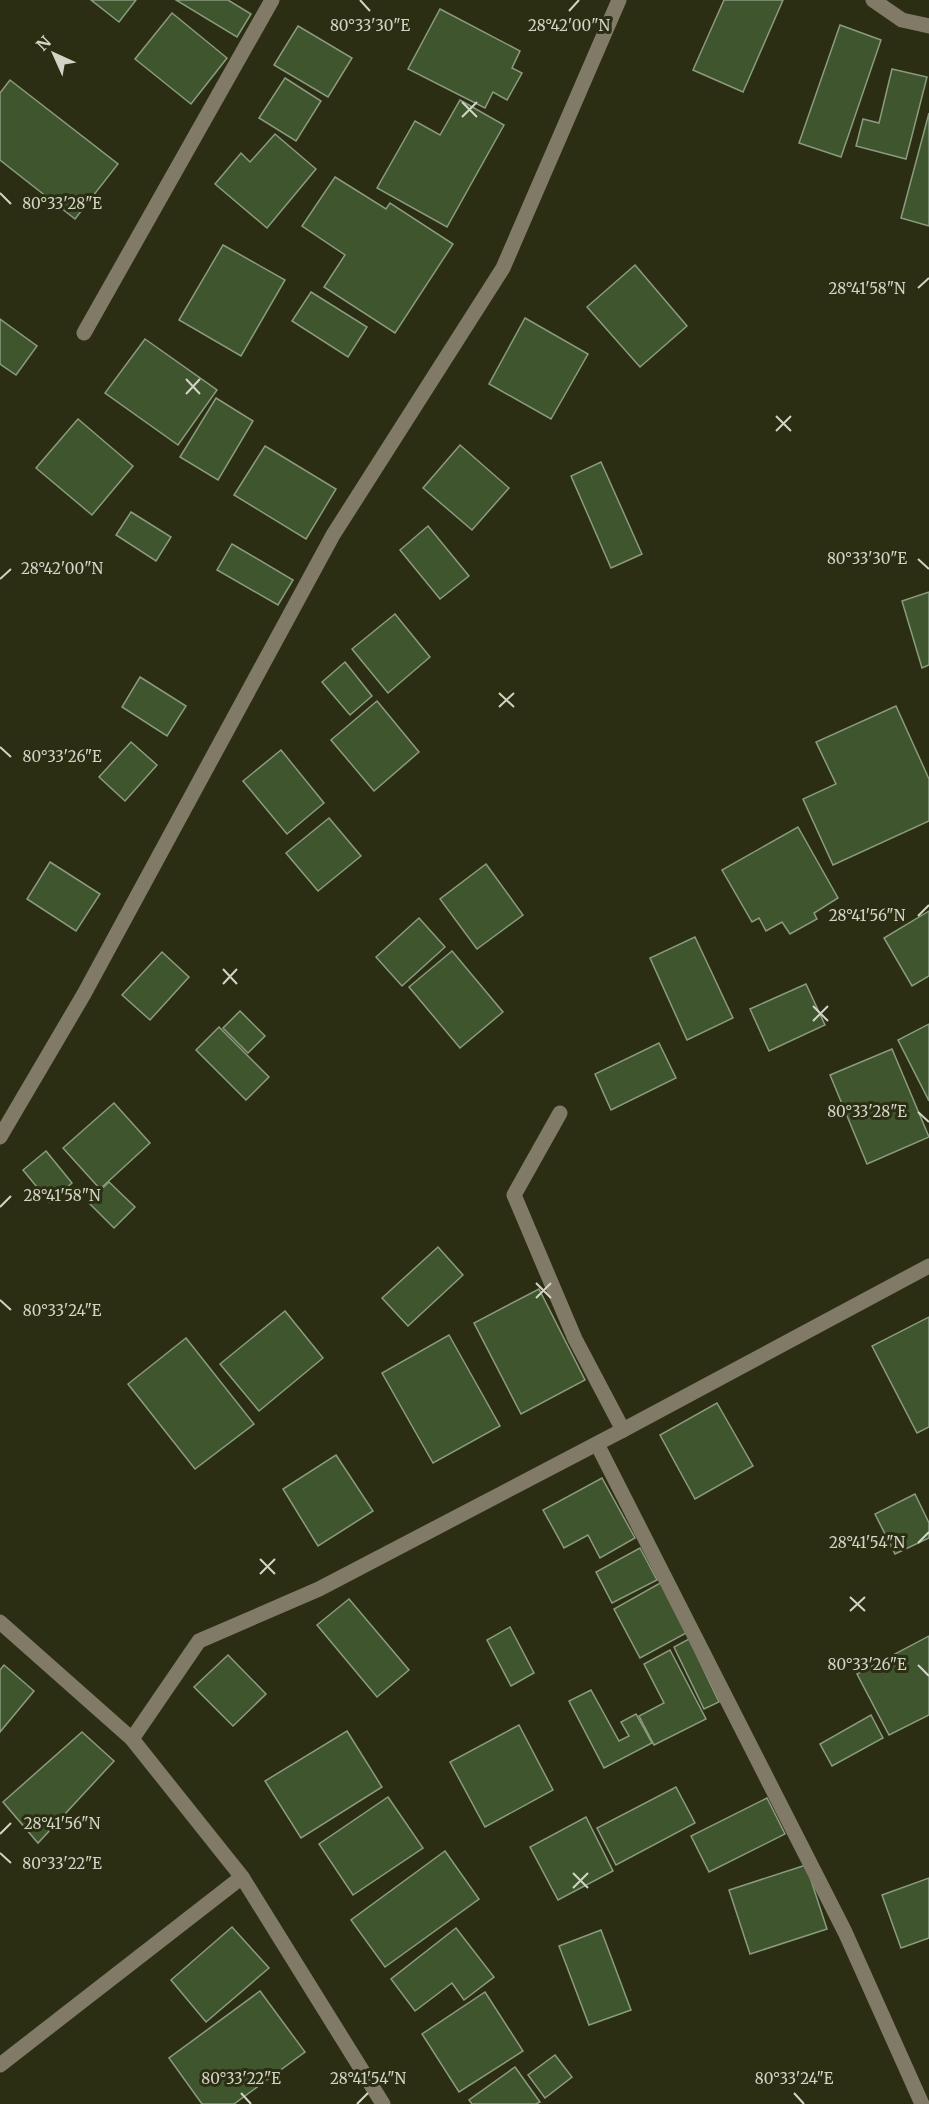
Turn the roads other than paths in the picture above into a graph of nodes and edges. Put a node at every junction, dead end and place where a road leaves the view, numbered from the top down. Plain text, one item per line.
1 (272, 0) edge
2 (619, 0) edge
3 (873, 0) edge
4 (929, 26) edge
5 (84, 333) dead end
6 (560, 1113) dead end
7 (0, 1137) edge
8 (929, 1266) edge
9 (623, 1430) junction
10 (597, 1444) junction
11 (0, 1622) edge
12 (132, 1739) junction
13 (242, 1877) junction
14 (0, 2065) edge
15 (383, 2104) edge
16 (922, 2104) edge

1 - 5 street
2 - 7 street
3 - 4 street
6 - 9 street
8 - 9 street
9 - 10 street
10 - 12 street
10 - 16 street
11 - 12 street
12 - 13 street
13 - 14 street
13 - 15 street

